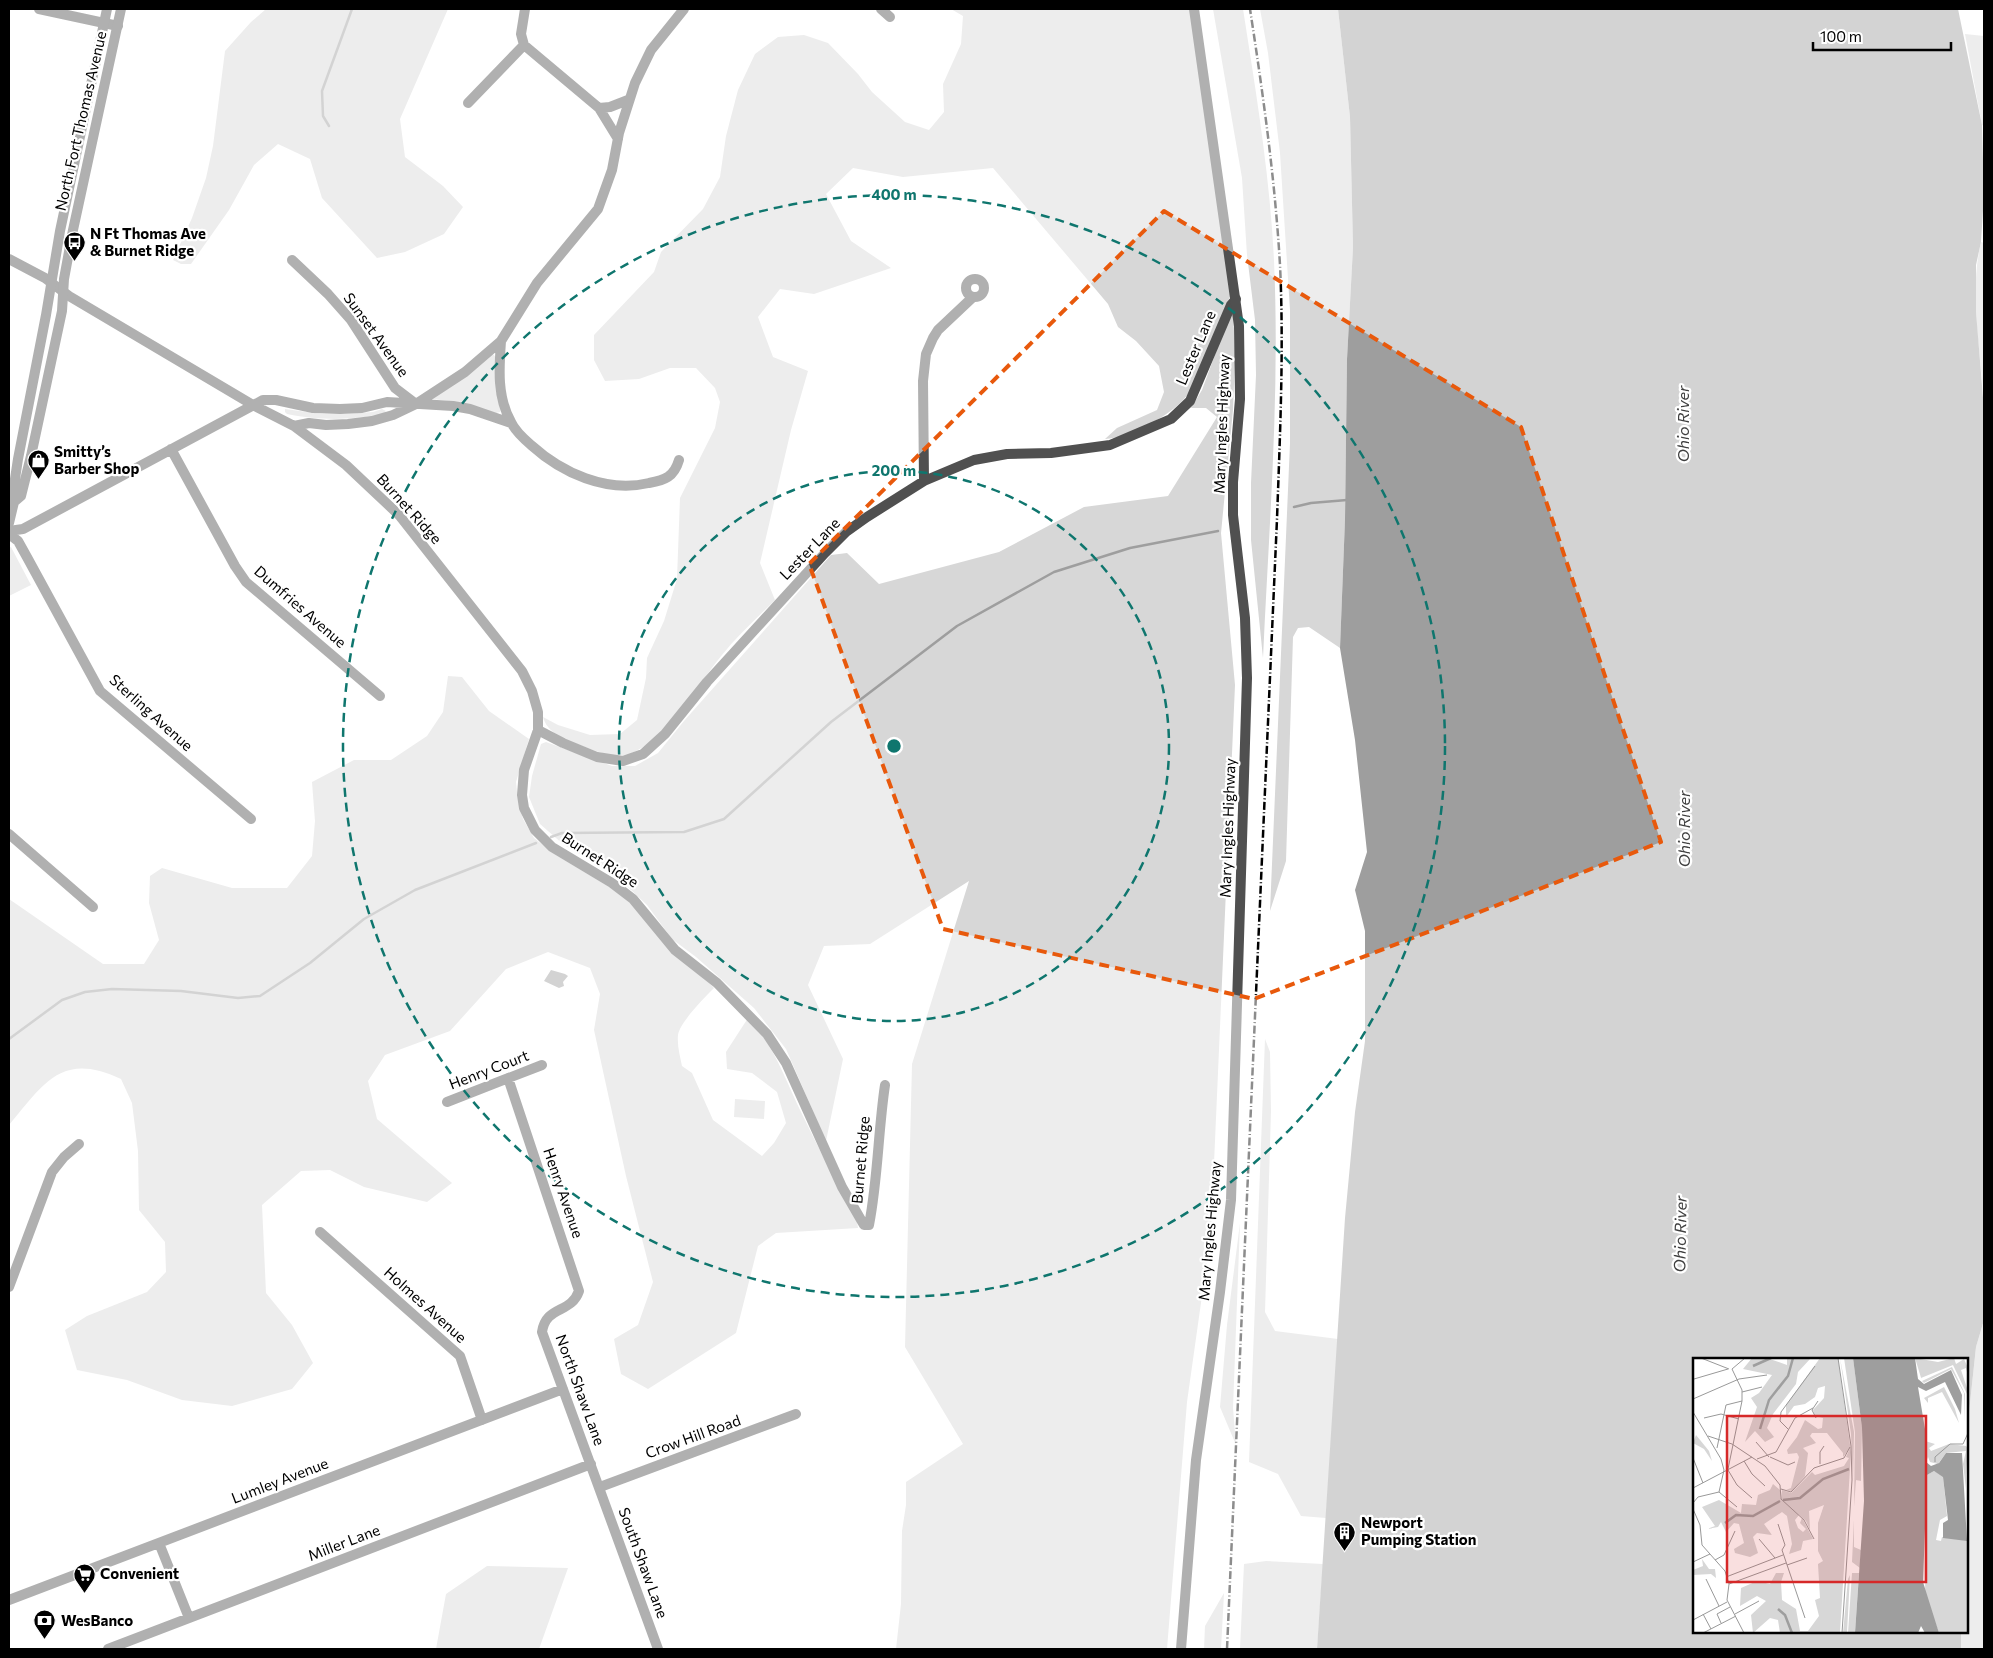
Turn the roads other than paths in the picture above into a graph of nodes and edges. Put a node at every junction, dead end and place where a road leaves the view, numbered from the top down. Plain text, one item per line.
1 (39, 9) edge
2 (107, 9) edge
3 (121, 9) edge
4 (525, 9) edge
5 (684, 9) edge
6 (881, 9) edge
7 (1194, 9) edge
8 (890, 17) dead end
9 (104, 23) junction
10 (118, 26) junction
11 (524, 45) junction
12 (628, 100) junction
13 (468, 103) dead end
14 (599, 108) junction
15 (618, 139) junction
16 (9, 259) edge
17 (292, 260) dead end
18 (50, 282) junction
19 (63, 292) junction
20 (973, 297) dead end
21 (1236, 299) junction
22 (501, 341) junction
23 (416, 404) junction
24 (253, 405) junction
25 (511, 423) junction
26 (294, 426) junction
27 (171, 449) junction
28 (679, 460) dead end
29 (924, 482) junction
30 (14, 502) junction
31 (9, 523) edge
32 (9, 532) edge
33 (380, 696) dead end
34 (538, 730) junction
35 (251, 819) dead end
36 (9, 834) edge
37 (93, 908) dead end
38 (542, 1065) dead end
39 (508, 1078) junction
40 (885, 1085) dead end
41 (446, 1102) dead end
42 (79, 1144) dead end
43 (320, 1232) dead end
44 (9, 1287) edge
45 (559, 1310) joint
46 (562, 1389) junction
47 (796, 1414) dead end
48 (482, 1420) junction
49 (591, 1464) junction
50 (600, 1487) junction
51 (159, 1543) junction
52 (9, 1600) edge
53 (189, 1618) junction
54 (108, 1649) edge
55 (658, 1649) edge
56 (1181, 1649) edge

1 - 9 street
2 - 9 street, North Fort Thomas Avenue
3 - 10 street, North Fort Thomas Avenue
4 - 11 street
5 - 12 street
6 - 8 street
7 - 21 street, Mary Ingles Highway
9 - 10 street
9 - 18 street, North Fort Thomas Avenue
10 - 19 street, North Fort Thomas Avenue
11 - 13 street
11 - 14 street
12 - 14 street
12 - 15 street
14 - 15 street
15 - 22 street
16 - 18 street, Burnet Ridge
17 - 23 street, Sunset Avenue
18 - 19 street, Burnet Ridge
18 - 30 street, North Fort Thomas Avenue
19 - 24 street, Burnet Ridge
19 - 30 street, North Fort Thomas Avenue
20 - 29 street
21 - 29 street, Lester Lane
21 - 56 street, Mary Ingles Highway
22 - 23 street
22 - 25 street
23 - 24 street
23 - 25 street
23 - 26 street
24 - 26 street, Burnet Ridge
24 - 27 street
25 - 28 street
26 - 34 street, Burnet Ridge
27 - 32 street
27 - 33 street, Dumfries Avenue
29 - 34 street, Lester Lane
30 - 31 street, North Fort Thomas Avenue
32 - 35 street, Sterling Avenue
34 - 40 street, Burnet Ridge
36 - 37 street
38 - 39 street, Henry Court
39 - 41 street, Henry Court
39 - 45 street, Henry Avenue
42 - 44 street
43 - 48 street, Holmes Avenue
45 - 46 street, North Shaw Lane
46 - 48 street, Lumley Avenue
46 - 49 street, North Shaw Lane
47 - 50 street, Crow Hill Road
48 - 51 street, Lumley Avenue
49 - 50 street, North Shaw Lane
49 - 53 street, Miller Lane
50 - 55 street, South Shaw Lane
51 - 52 street, Lumley Avenue
51 - 53 street
53 - 54 street, Miller Lane

